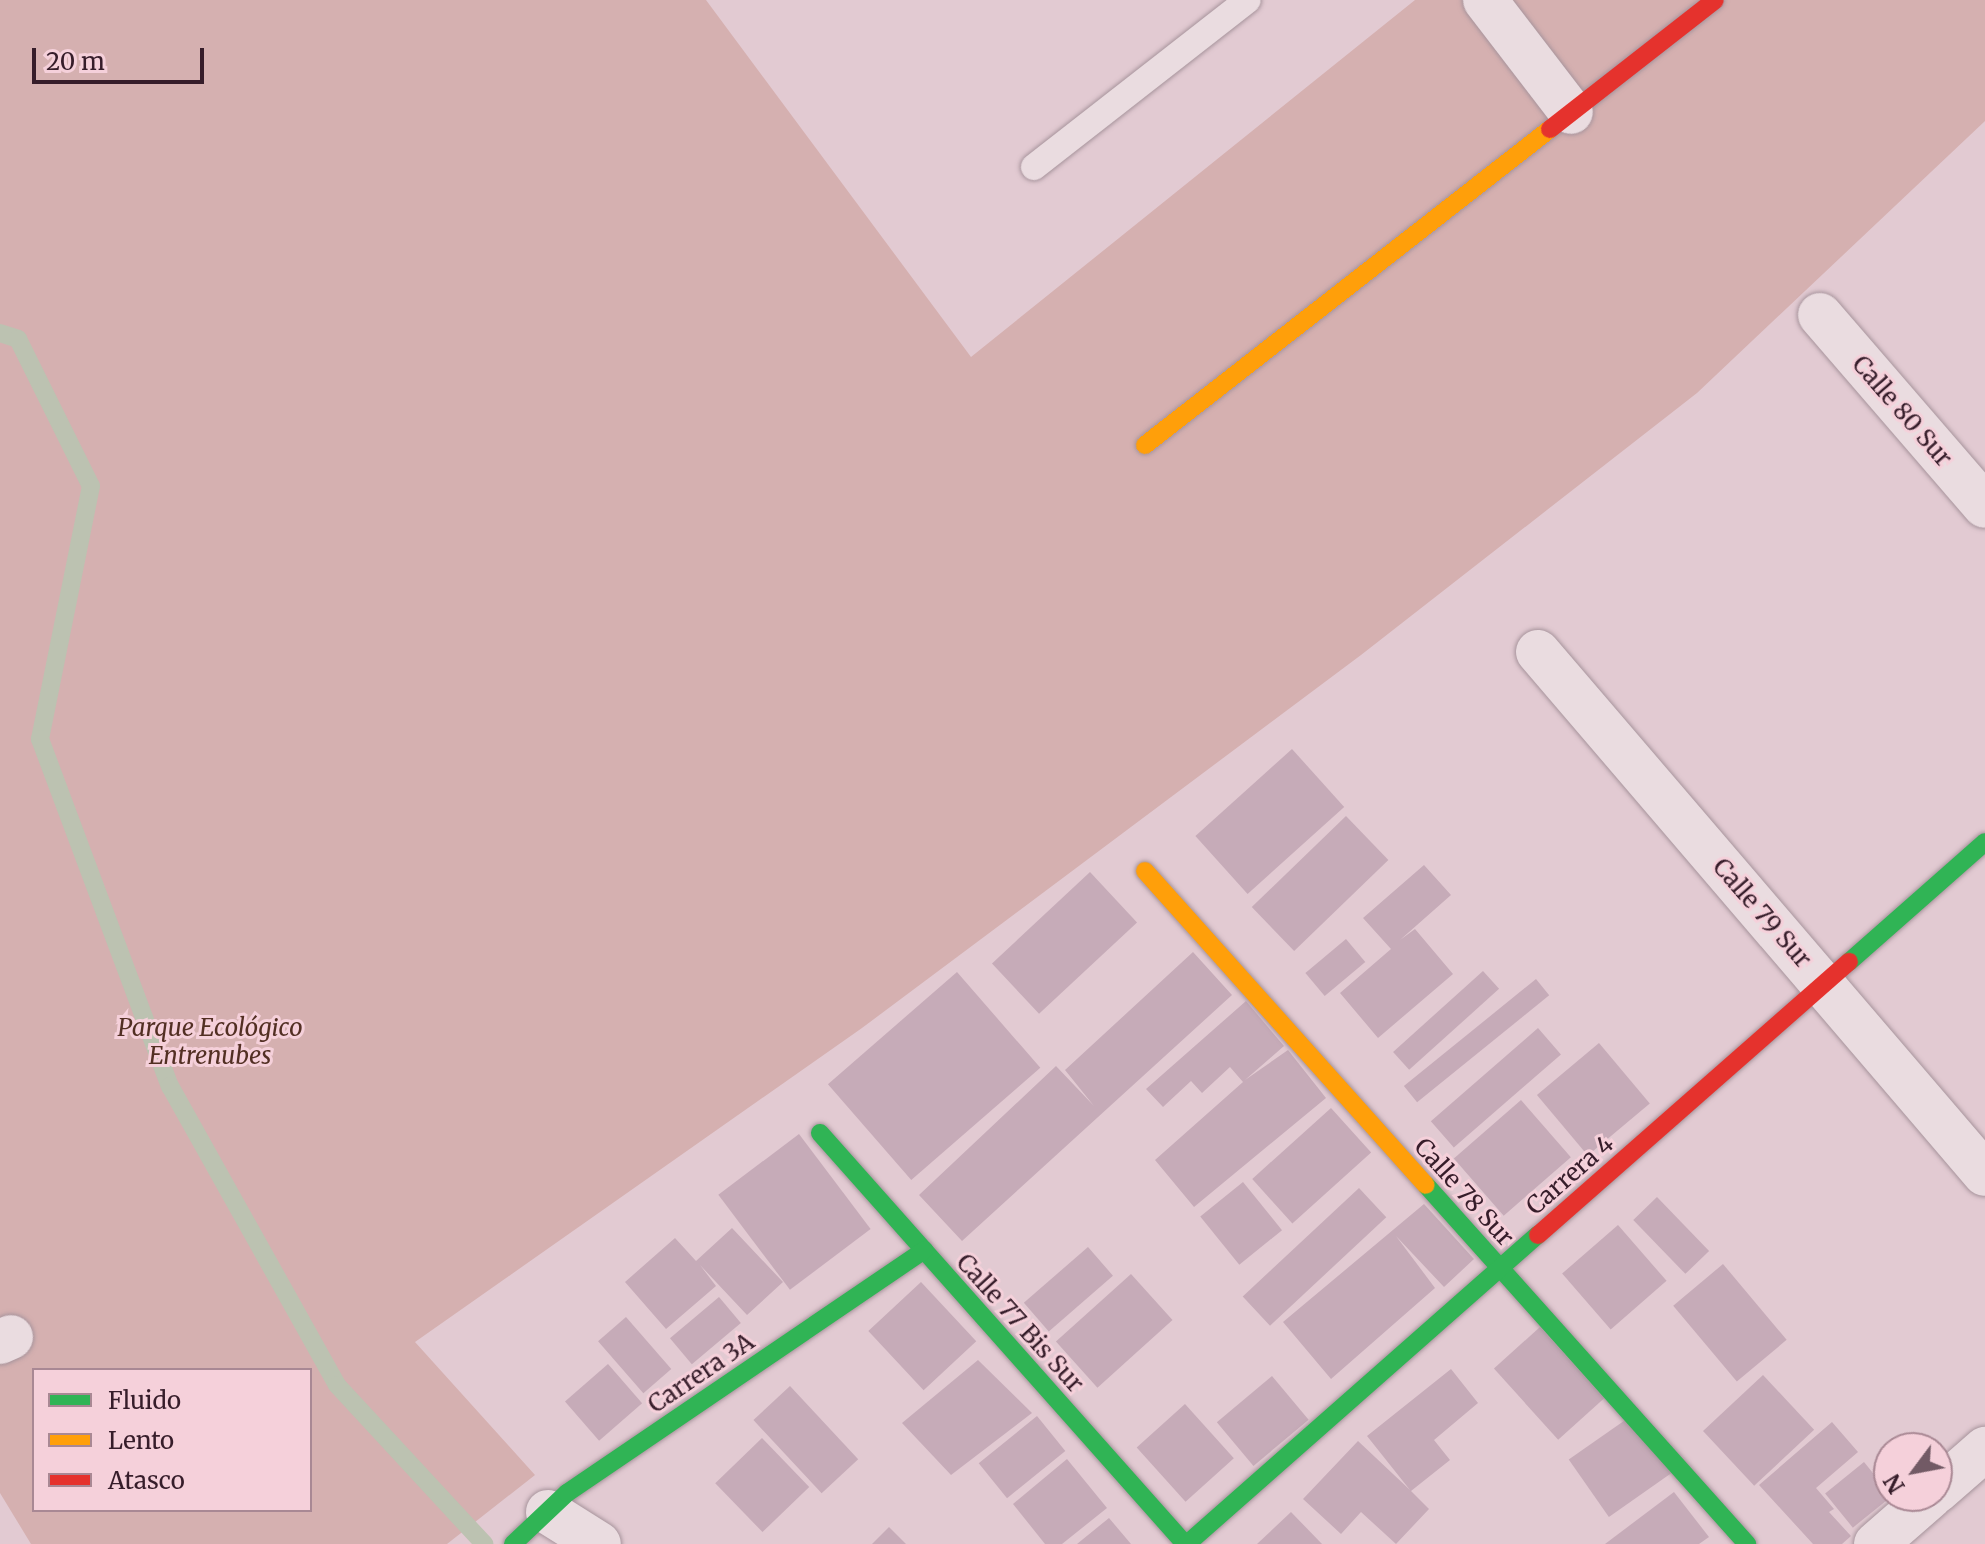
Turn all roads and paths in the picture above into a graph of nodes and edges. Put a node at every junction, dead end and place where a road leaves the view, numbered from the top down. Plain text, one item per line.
1 (1248, 0) edge
2 (1485, 0) edge
3 (1715, 0) edge
4 (1571, 112) junction
5 (1034, 167) dead end
6 (1820, 315) dead end
7 (1145, 445) dead end
8 (1985, 506) edge
9 (1538, 652) dead end
10 (1985, 842) edge
11 (1145, 871) dead end
12 (1823, 984) junction
13 (820, 1133) dead end
14 (1985, 1174) edge
15 (924, 1250) junction
16 (1500, 1269) junction
17 (1985, 1449) edge
18 (1953, 1477) edge
19 (1913, 1512) edge
20 (529, 1530) edge
21 (599, 1544) edge
22 (1186, 1544) edge
23 (1747, 1544) edge
24 (1876, 1544) edge

1 - 5 lane
2 - 4 street
3 - 4 street
4 - 7 street
6 - 8 street, Calle 80 Sur
9 - 12 street, Calle 79 Sur
10 - 12 street, Carrera 4
11 - 16 street, Calle 78 Sur
12 - 14 street, Calle 79 Sur
12 - 16 street, Carrera 4
13 - 15 street, Calle 77 Bis Sur
15 - 20 street, Carrera 3A
15 - 22 street, Calle 77 Bis Sur
16 - 22 street, Carrera 4
16 - 23 street, Calle 78 Sur
17 - 18 street
19 - 24 street
20 - 21 street

